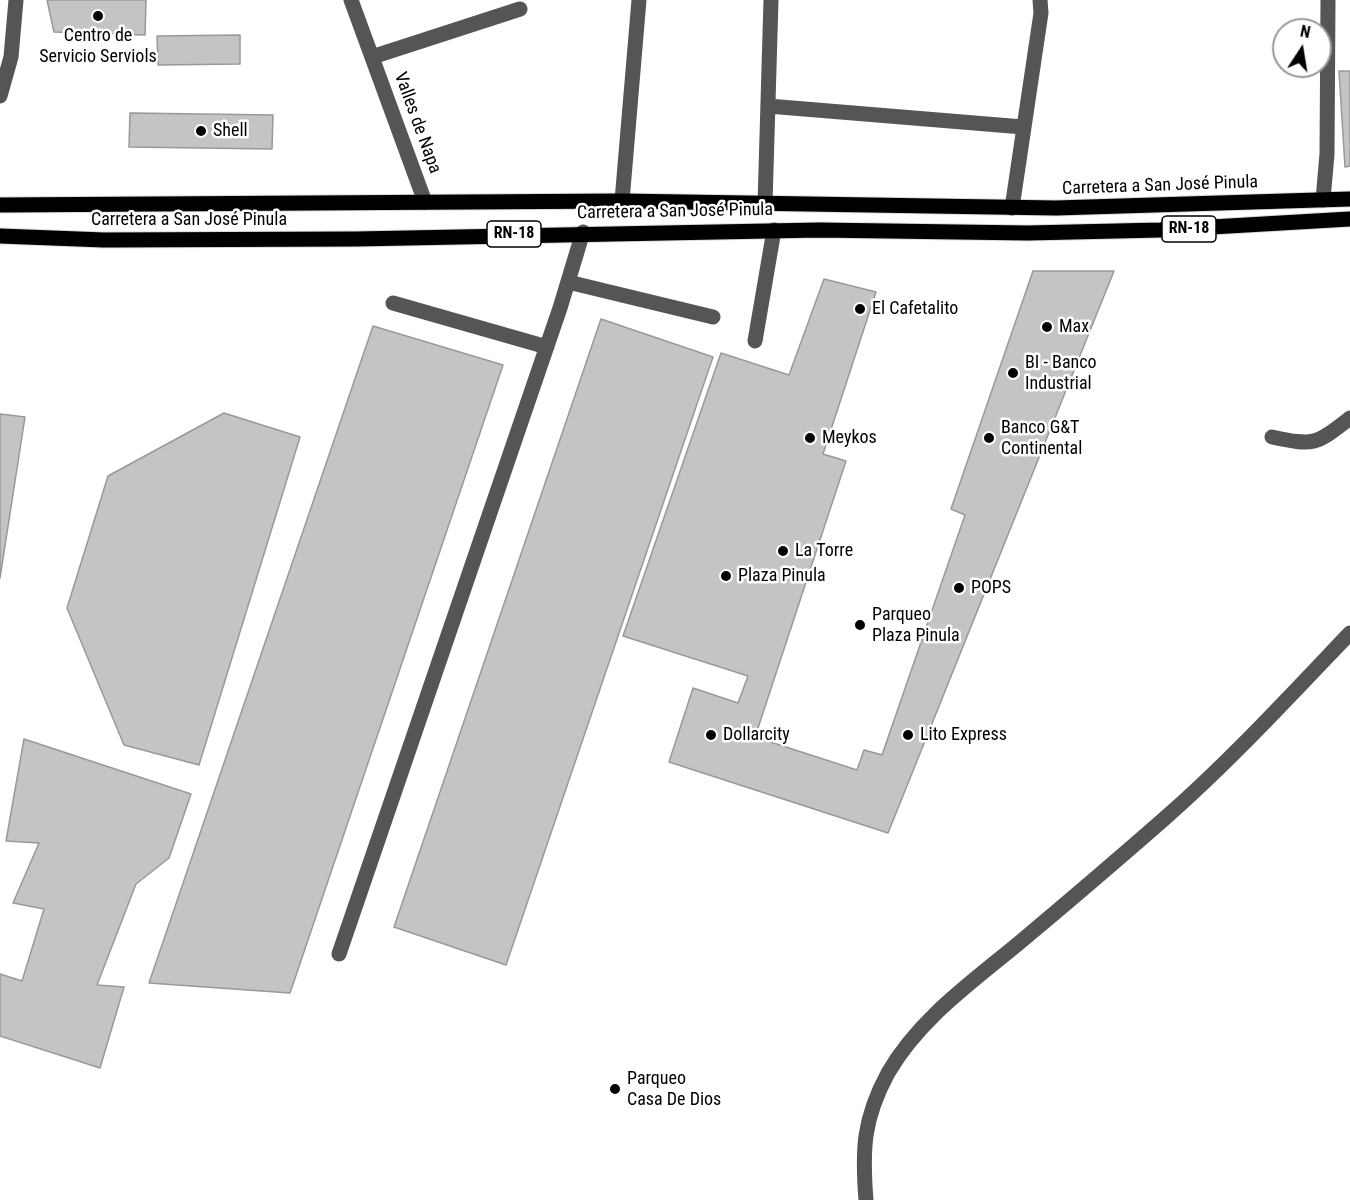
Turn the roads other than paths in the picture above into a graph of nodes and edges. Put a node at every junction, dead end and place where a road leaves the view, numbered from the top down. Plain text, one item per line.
1 (16, 0) edge
2 (351, 0) edge
3 (639, 0) edge
4 (771, 0) edge
5 (1039, 0) edge
6 (1328, 0) edge
7 (520, 9) dead end
8 (372, 57) junction
9 (0, 96) edge
10 (768, 106) junction
11 (1023, 127) junction
12 (1350, 199) edge
13 (1323, 200) junction
14 (622, 201) junction
15 (425, 202) junction
16 (765, 204) junction
17 (0, 205) edge
18 (1012, 208) junction
19 (1350, 219) edge
20 (774, 230) junction
21 (583, 232) junction
22 (0, 237) edge
23 (568, 282) junction
24 (393, 303) dead end
25 (713, 317) dead end
26 (755, 341) dead end
27 (547, 347) junction
28 (1350, 418) edge
29 (1272, 437) dead end
30 (1350, 633) edge
31 (339, 954) dead end
32 (866, 1200) edge

1 - 9 street
2 - 8 street, Valles de Napa
3 - 14 street
4 - 10 street
5 - 11 street
6 - 13 street
7 - 8 street, Valles de Napa
8 - 15 street, Valles de Napa
10 - 11 street
10 - 16 street
11 - 18 street
12 - 13 main road, Carretera a San José Pinula / RN-18
13 - 18 main road, Carretera a San José Pinula / RN-18
14 - 15 main road, Carretera a San José Pinula / RN-18
14 - 16 main road, Carretera a San José Pinula / RN-18
15 - 17 main road, Carretera a San José Pinula / RN-18
16 - 18 main road, Carretera a San José Pinula / RN-18
19 - 20 main road, Carretera a San José Pinula / RN-18
20 - 21 main road, Carretera a San José Pinula / RN-18
20 - 26 street
21 - 22 main road, Carretera a San José Pinula / RN-18
21 - 23 street
23 - 25 street
23 - 27 street
24 - 27 street
27 - 31 street
28 - 29 street
30 - 32 street

